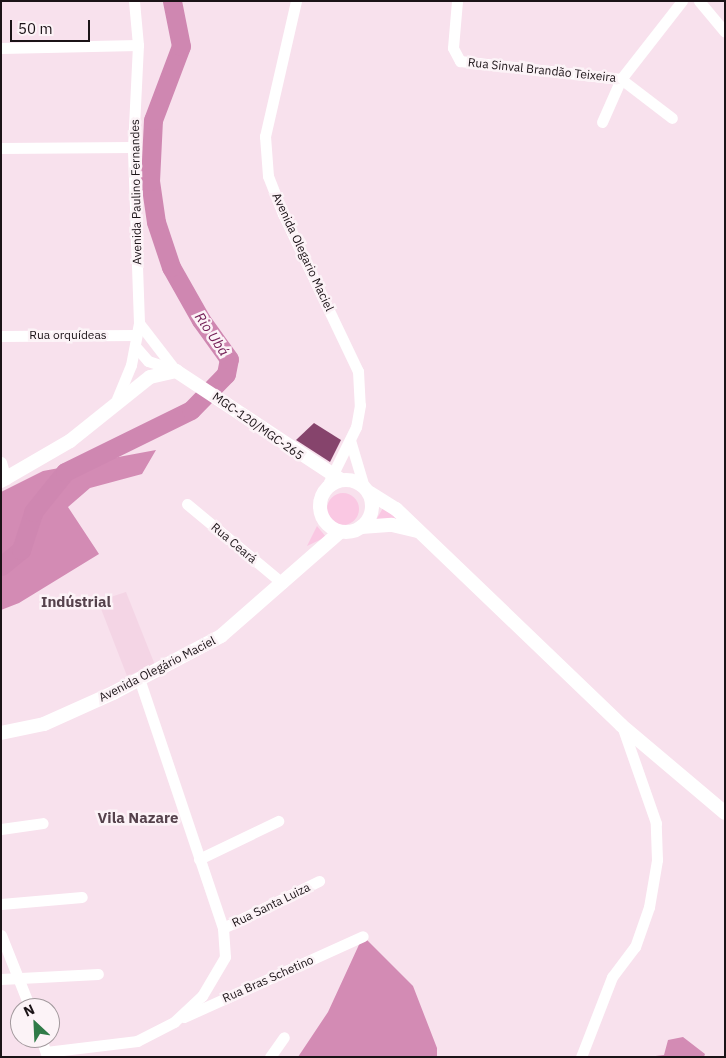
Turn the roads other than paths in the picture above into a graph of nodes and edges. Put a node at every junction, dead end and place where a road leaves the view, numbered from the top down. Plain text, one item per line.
1 (134, 1) edge
2 (296, 1) edge
3 (457, 1) edge
4 (682, 1) edge
5 (699, 1) edge
6 (725, 32) edge
7 (138, 45) junction
8 (1, 48) edge
9 (622, 79) junction
10 (672, 118) dead end
11 (602, 122) dead end
12 (133, 147) junction
13 (1, 148) edge
14 (139, 323) junction
15 (1, 336) edge
16 (135, 340) junction
17 (176, 371) junction
18 (114, 406) junction
19 (350, 440) junction
20 (1, 462) edge
21 (331, 478) junction
22 (4, 480) edge
23 (367, 490) junction
24 (186, 504) dead end
25 (361, 527) junction
26 (340, 532) junction
27 (422, 533) junction
28 (282, 583) junction
29 (140, 679) junction
30 (621, 725) junction
31 (1, 732) edge
32 (725, 812) edge
33 (278, 821) dead end
34 (43, 823) dead end
35 (1, 829) edge
36 (199, 859) junction
37 (319, 881) dead end
38 (82, 897) dead end
39 (1, 904) edge
40 (223, 928) junction
41 (1, 935) edge
42 (363, 936) dead end
43 (98, 974) dead end
44 (19, 978) junction
45 (1, 979) edge
46 (26, 998) edge
47 (174, 1022) junction
48 (284, 1037) dead end
49 (47, 1054) edge
50 (270, 1057) edge
51 (581, 1057) edge

1 - 7 street, Avenida Paulino Fernandes
2 - 19 street, Avenida Olegario Maciel
3 - 9 street, Rua Sinval Brandão Teixeira
4 - 9 street
5 - 6 street
7 - 8 street
7 - 12 street, Avenida Paulino Fernandes
9 - 10 street, Rua Sinval Brandão Teixeira
9 - 11 street
12 - 13 street
12 - 14 street, Avenida Paulino Fernandes
14 - 16 street, Avenida Paulino Fernandes
14 - 17 street
15 - 16 street, Rua orquídeas
16 - 17 street
16 - 18 street, Avenida Paulino Fernandes
17 - 18 main road, Avenida Paulino Fernandes
17 - 21 main road, MGC-120/MGC-265
18 - 22 main road, Avenida Paulino Fernandes
19 - 21 street, Avenida Olegario Maciel
19 - 23 street
20 - 22 street
21 - 23 main road
21 - 26 main road
23 - 25 main road
23 - 27 main road
24 - 28 street, Rua Ceará
25 - 26 main road
25 - 27 main road
26 - 28 main road, Avenida Olegário Maciel
27 - 30 main road
28 - 29 main road, Avenida Olegário Maciel
29 - 31 main road, Avenida Olegário Maciel
29 - 36 street
30 - 32 main road
30 - 51 street
33 - 36 street
34 - 35 street
36 - 40 street
37 - 40 street, Rua Santa Luiza
38 - 39 street
40 - 47 street
41 - 44 street
42 - 47 street, Rua Bras Schetino
43 - 44 street
44 - 45 street
44 - 46 street
47 - 49 street
48 - 50 street

